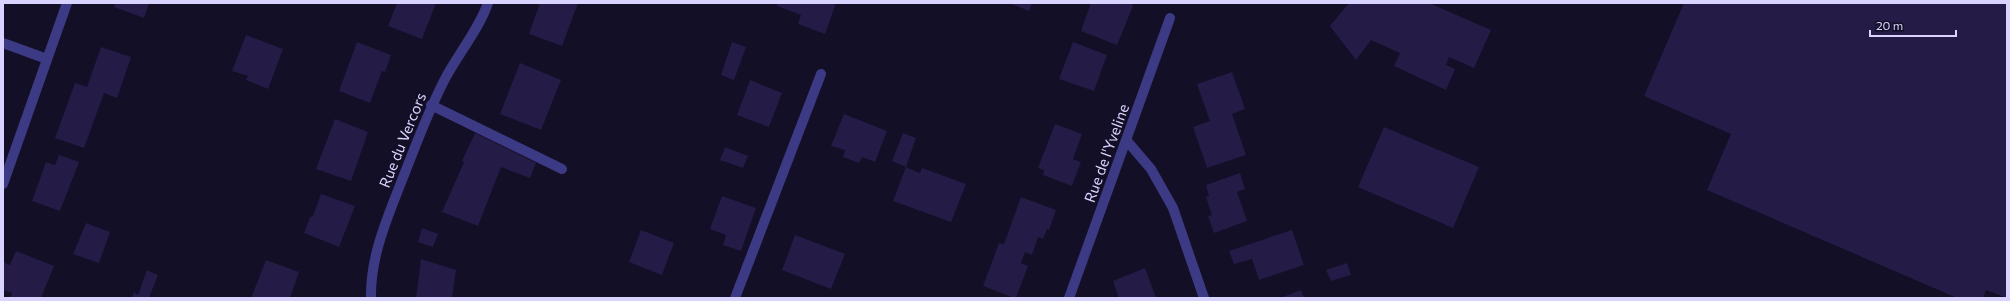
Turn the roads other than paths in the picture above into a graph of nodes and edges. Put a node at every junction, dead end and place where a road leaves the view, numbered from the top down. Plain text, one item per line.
1 (67, 3) edge
2 (488, 3) edge
3 (1170, 18) dead end
4 (3, 43) edge
5 (47, 59) junction
6 (821, 74) dead end
7 (431, 105) junction
8 (1127, 141) junction
9 (562, 169) dead end
10 (3, 184) edge
11 (371, 298) edge
12 (735, 298) edge
13 (1069, 298) edge
14 (1204, 298) edge

1 - 5 street
2 - 7 street, Rue du Vercors
3 - 8 street, Rue de l'Yveline
4 - 5 street
5 - 10 street
6 - 12 street
7 - 9 street
7 - 11 street, Rue du Vercors
8 - 13 street, Rue de l'Yveline
8 - 14 street

